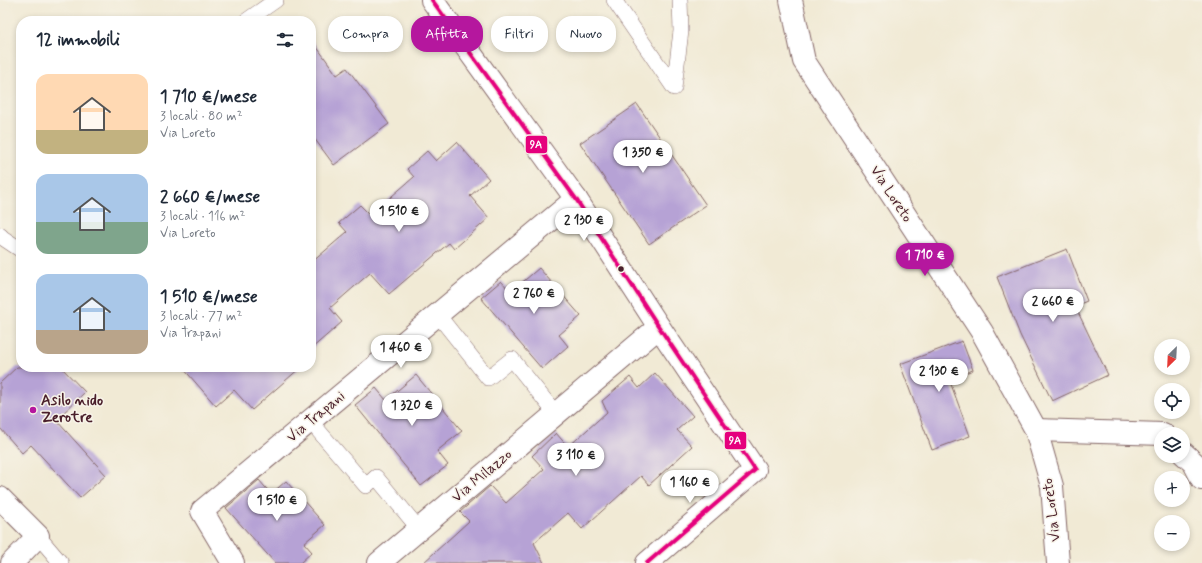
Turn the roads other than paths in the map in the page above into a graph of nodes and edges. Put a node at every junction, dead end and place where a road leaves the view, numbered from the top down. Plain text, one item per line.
1 (276, 0) edge
2 (432, 0) edge
3 (614, 0) edge
4 (680, 0) edge
5 (791, 0) edge
6 (253, 16) edge
7 (576, 199) junction
8 (0, 235) edge
9 (16, 247) edge
10 (438, 315) junction
11 (659, 327) junction
12 (556, 414) junction
13 (311, 422) junction
14 (1036, 430) junction
15 (1154, 434) edge
16 (1190, 459) edge
17 (1202, 479) edge
18 (0, 498) edge
19 (420, 529) junction
20 (38, 536) junction
21 (12, 563) edge
22 (61, 563) edge
23 (233, 563) edge
24 (379, 563) edge
25 (647, 563) edge
26 (1058, 563) edge

1 - 6 lane
2 - 7 street
3 - 4 lane
5 - 14 street, Via Loreto
7 - 10 street, Via Trapani
7 - 11 street
8 - 9 lane
10 - 12 lane
10 - 13 street, Via Trapani
11 - 12 street, Via Milazzo
11 - 25 street
12 - 19 street, Via Milazzo
13 - 19 lane
13 - 23 street, Via Trapani
14 - 15 street
14 - 26 street, Via Loreto
16 - 17 street
18 - 20 street
19 - 24 street, Via Milazzo
20 - 21 street
20 - 22 lane

